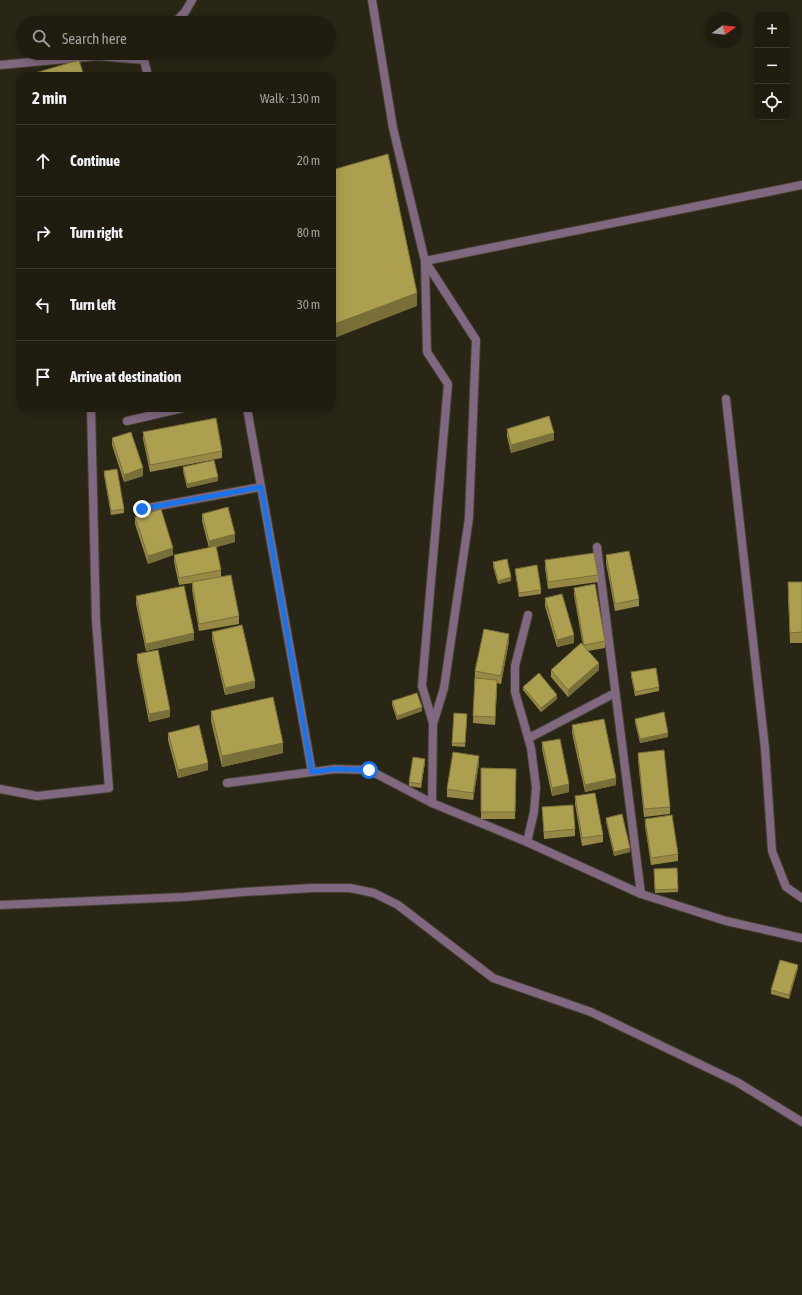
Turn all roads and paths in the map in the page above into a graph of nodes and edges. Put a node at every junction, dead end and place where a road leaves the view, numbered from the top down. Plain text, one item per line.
1 (192, 0) edge
2 (372, 0) edge
3 (181, 16) edge
4 (54, 60) edge
5 (145, 60) edge
6 (0, 65) edge
7 (147, 72) edge
8 (802, 185) edge
9 (425, 261) junction
10 (726, 398) dead end
11 (90, 412) edge
12 (166, 412) edge
13 (248, 412) edge
14 (127, 421) dead end
15 (261, 487) junction
16 (142, 509) dead end
17 (597, 547) dead end
18 (528, 615) dead end
19 (616, 693) junction
20 (433, 724) junction
21 (529, 738) junction
22 (312, 772) junction
23 (227, 784) dead end
24 (0, 790) edge
25 (432, 803) junction
26 (527, 842) junction
27 (641, 894) junction
28 (802, 898) edge
29 (0, 906) edge
30 (802, 938) edge
31 (802, 1122) edge

1 - 3 street
2 - 9 street
4 - 6 street
5 - 7 street
8 - 9 street
9 - 20 street
9 - 20 street
10 - 28 street
11 - 24 street
12 - 14 street
13 - 15 street
15 - 16 street
15 - 22 street
17 - 19 street
18 - 21 street
19 - 21 street
19 - 27 street
20 - 25 street
21 - 26 street
22 - 23 street
22 - 25 street
25 - 26 street
26 - 27 street
27 - 30 street
29 - 31 street

